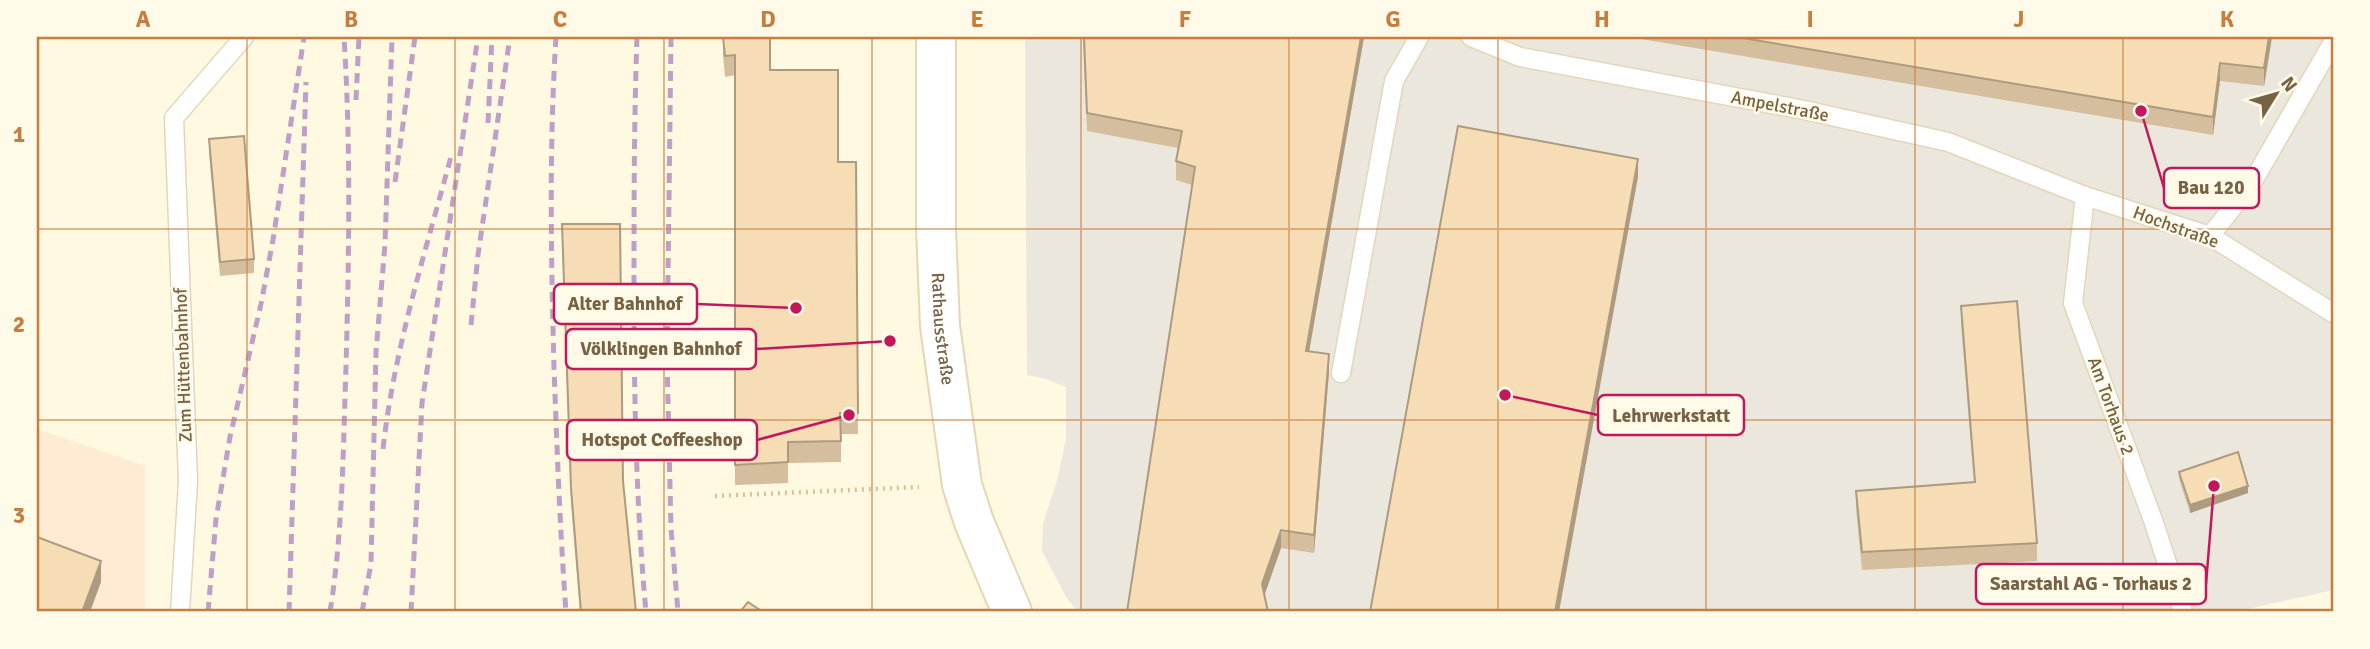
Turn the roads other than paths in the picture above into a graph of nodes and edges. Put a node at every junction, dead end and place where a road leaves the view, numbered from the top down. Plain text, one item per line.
1 (244, 37) edge
2 (936, 37) edge
3 (1419, 37) edge
4 (1471, 37) edge
5 (2333, 42) edge
6 (2085, 196) junction
7 (2210, 236) junction
8 (2333, 313) edge
9 (1341, 373) dead end
10 (180, 612) edge
11 (1012, 612) edge
12 (2183, 612) edge

1 - 10 lane, Zum Hüttenbahnhof
2 - 11 main road, Rathausstraße
3 - 9 lane
4 - 6 lane, Ampelstraße
5 - 7 lane
6 - 7 lane, Hochstraße
6 - 12 lane, Am Torhaus 2
7 - 8 lane, Hochstraße

